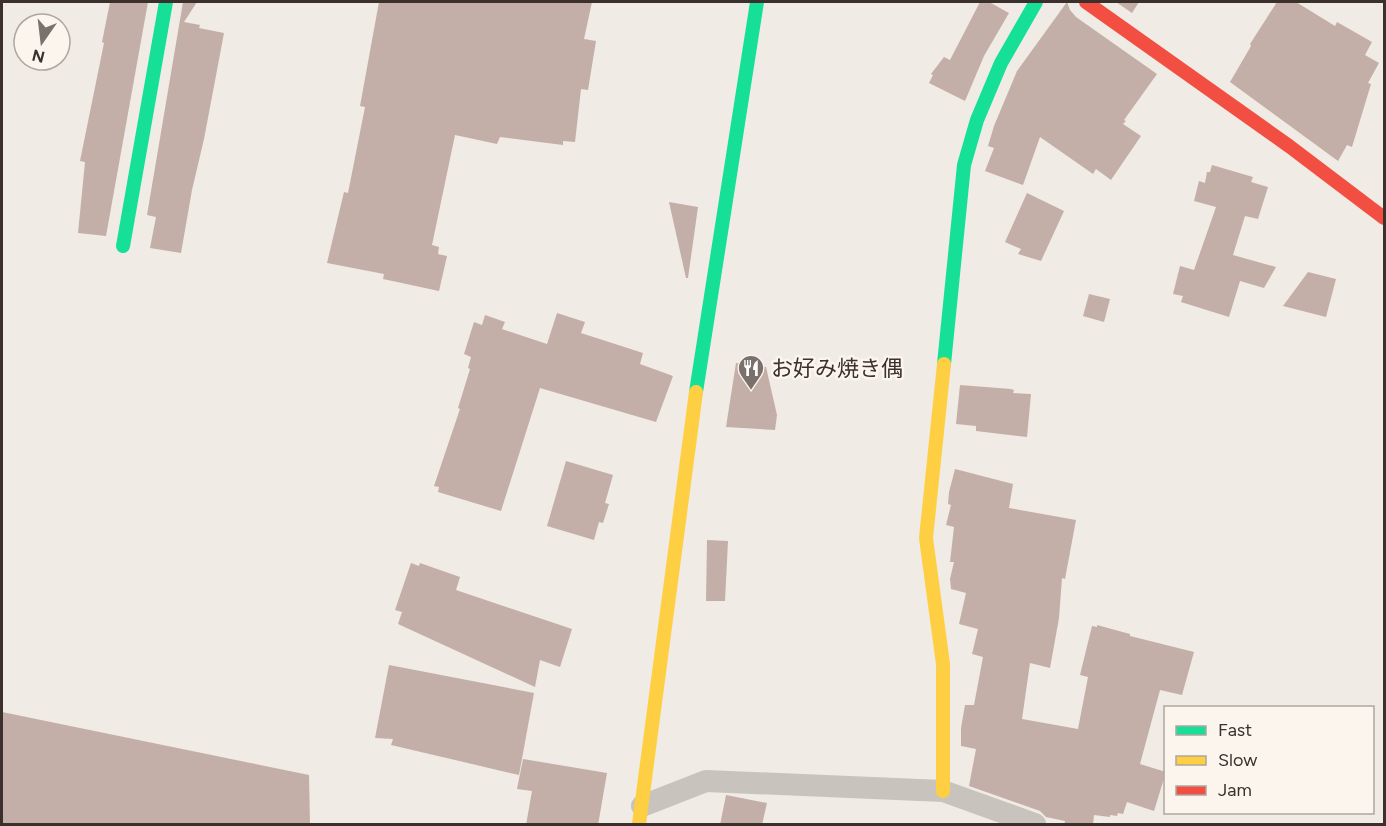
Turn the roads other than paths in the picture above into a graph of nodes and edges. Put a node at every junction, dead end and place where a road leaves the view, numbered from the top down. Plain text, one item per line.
1 (166, 2) edge
2 (758, 2) edge
3 (1036, 2) edge
4 (1086, 2) edge
5 (1384, 218) edge
6 (123, 246) dead end
7 (943, 792) junction
8 (641, 815) edge
9 (1035, 825) edge

1 - 6 street
2 - 8 street
3 - 7 street
4 - 5 street
7 - 8 street
7 - 9 street

